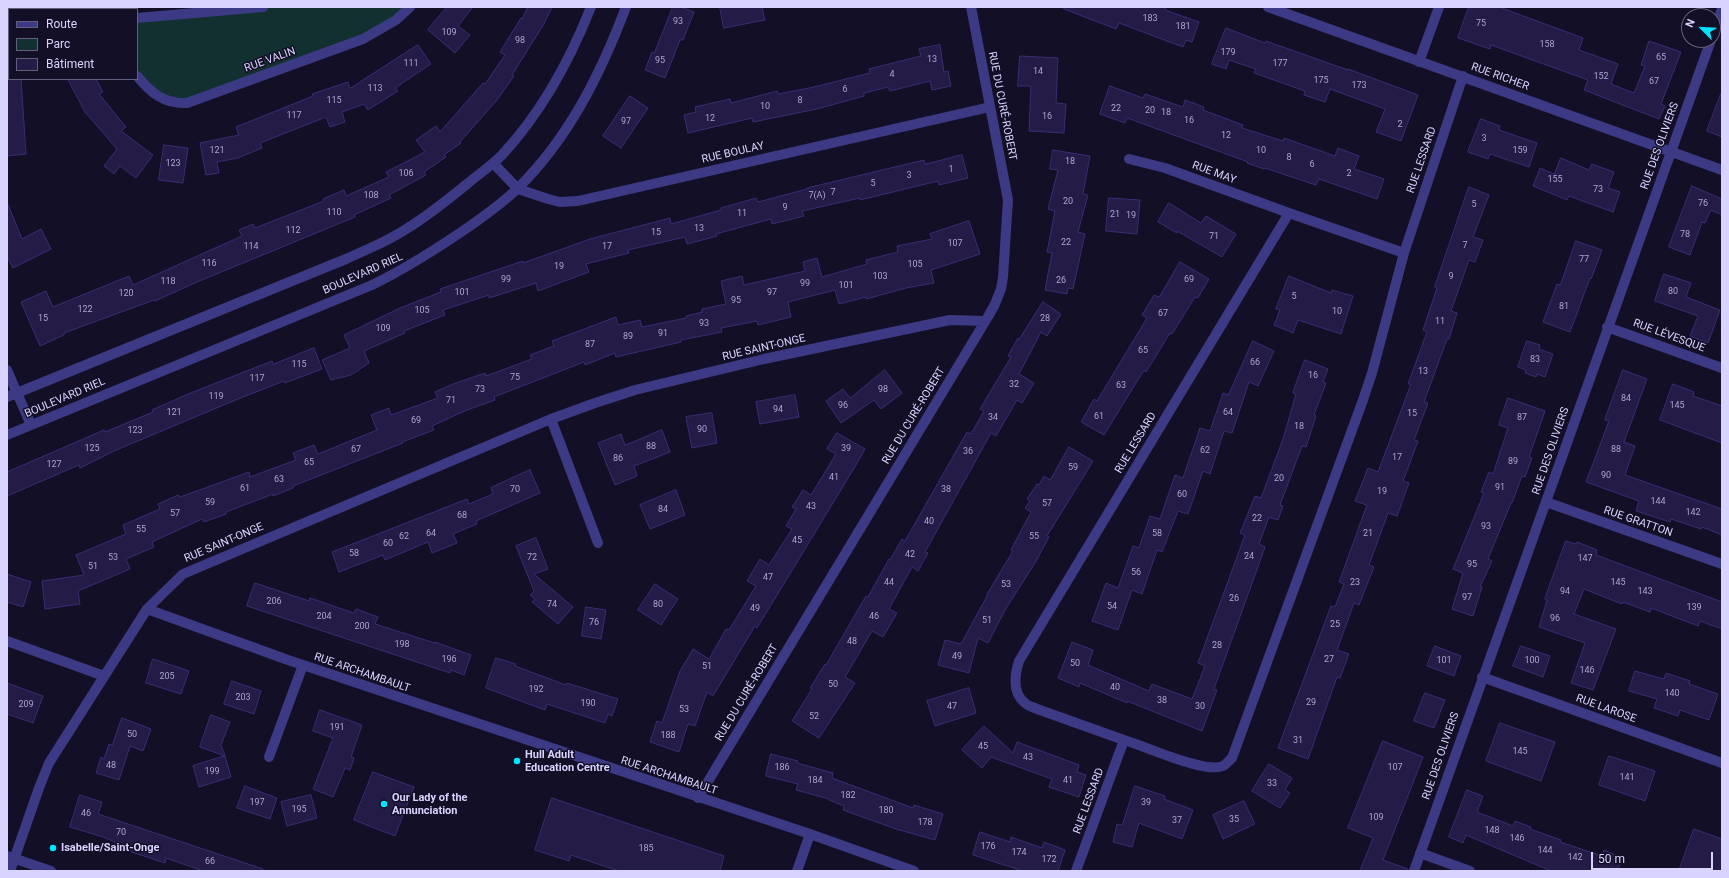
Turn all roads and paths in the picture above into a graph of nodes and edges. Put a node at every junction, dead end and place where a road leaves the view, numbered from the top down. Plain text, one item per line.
1 (263, 7) edge
2 (410, 7) edge
3 (591, 7) edge
4 (626, 7) edge
5 (971, 7) edge
6 (1268, 7) edge
7 (1439, 7) edge
8 (138, 18) edge
9 (1708, 48) edge
10 (1419, 62) junction
11 (1463, 76) junction
12 (138, 77) edge
13 (990, 107) junction
14 (1671, 152) junction
15 (1129, 159) dead end
16 (493, 163) junction
17 (1722, 170) edge
18 (518, 189) junction
19 (1289, 213) junction
20 (1404, 253) junction
21 (985, 321) junction
22 (1607, 327) junction
23 (1722, 368) edge
24 (7, 370) edge
25 (12, 395) edge
26 (551, 419) junction
27 (31, 425) junction
28 (7, 435) edge
29 (1546, 502) junction
30 (598, 543) dead end
31 (1722, 564) edge
32 (147, 609) junction
33 (7, 641) edge
34 (303, 665) junction
35 (104, 676) junction
36 (1482, 677) junction
37 (1124, 740) junction
38 (269, 757) dead end
39 (1722, 763) edge
40 (698, 798) junction
41 (810, 834) junction
42 (1420, 853) junction
43 (11, 858) edge
44 (10, 871) edge
45 (51, 871) edge
46 (797, 871) edge
47 (914, 871) edge
48 (1076, 871) edge
49 (1414, 871) edge
50 (1470, 871) edge

1 - 8 street
2 - 12 street, RUE VALIN
3 - 16 street, BOULEVARD RIEL
4 - 18 street, BOULEVARD RIEL
5 - 13 street, RUE DU CURÉ-ROBERT
6 - 10 street, RUE RICHER
7 - 10 street
9 - 14 street, RUE DES OLIVIERS
10 - 11 street, RUE RICHER
11 - 14 street, RUE RICHER
11 - 20 street, RUE LESSARD
13 - 18 street, RUE BOULAY
13 - 21 street, RUE DU CURÉ-ROBERT
14 - 17 street, RUE RICHER
14 - 22 street, RUE DES OLIVIERS
15 - 19 street, RUE MAY
16 - 18 street, RUE BOULAY
16 - 25 street, BOULEVARD RIEL
18 - 27 street, BOULEVARD RIEL
19 - 20 street
19 - 37 street, RUE LESSARD
20 - 37 street, RUE LESSARD
21 - 26 street, RUE SAINT-ONGE
21 - 40 street, RUE DU CURÉ-ROBERT
22 - 23 street, RUE LÉVESQUE
22 - 29 street, RUE DES OLIVIERS
24 - 25 street
25 - 27 street
26 - 30 street
26 - 32 street, RUE SAINT-ONGE
27 - 28 street, BOULEVARD RIEL
29 - 31 street, RUE GRATTON
29 - 36 street, RUE DES OLIVIERS
32 - 34 street, RUE ARCHAMBAULT
32 - 35 street, RUE SAINT-ONGE
33 - 35 street
34 - 38 street, RUE ARCHAMBAULT
34 - 40 street, RUE ARCHAMBAULT
35 - 43 street, RUE SAINT-ONGE
36 - 39 street, RUE LAROSE
36 - 42 street, RUE DES OLIVIERS
37 - 48 street, RUE LESSARD
40 - 41 street, RUE ARCHAMBAULT
41 - 46 street
41 - 47 street, RUE ARCHAMBAULT
42 - 49 street, RUE DES OLIVIERS
42 - 50 street
43 - 44 street, RUE SAINT-ONGE
43 - 45 street

